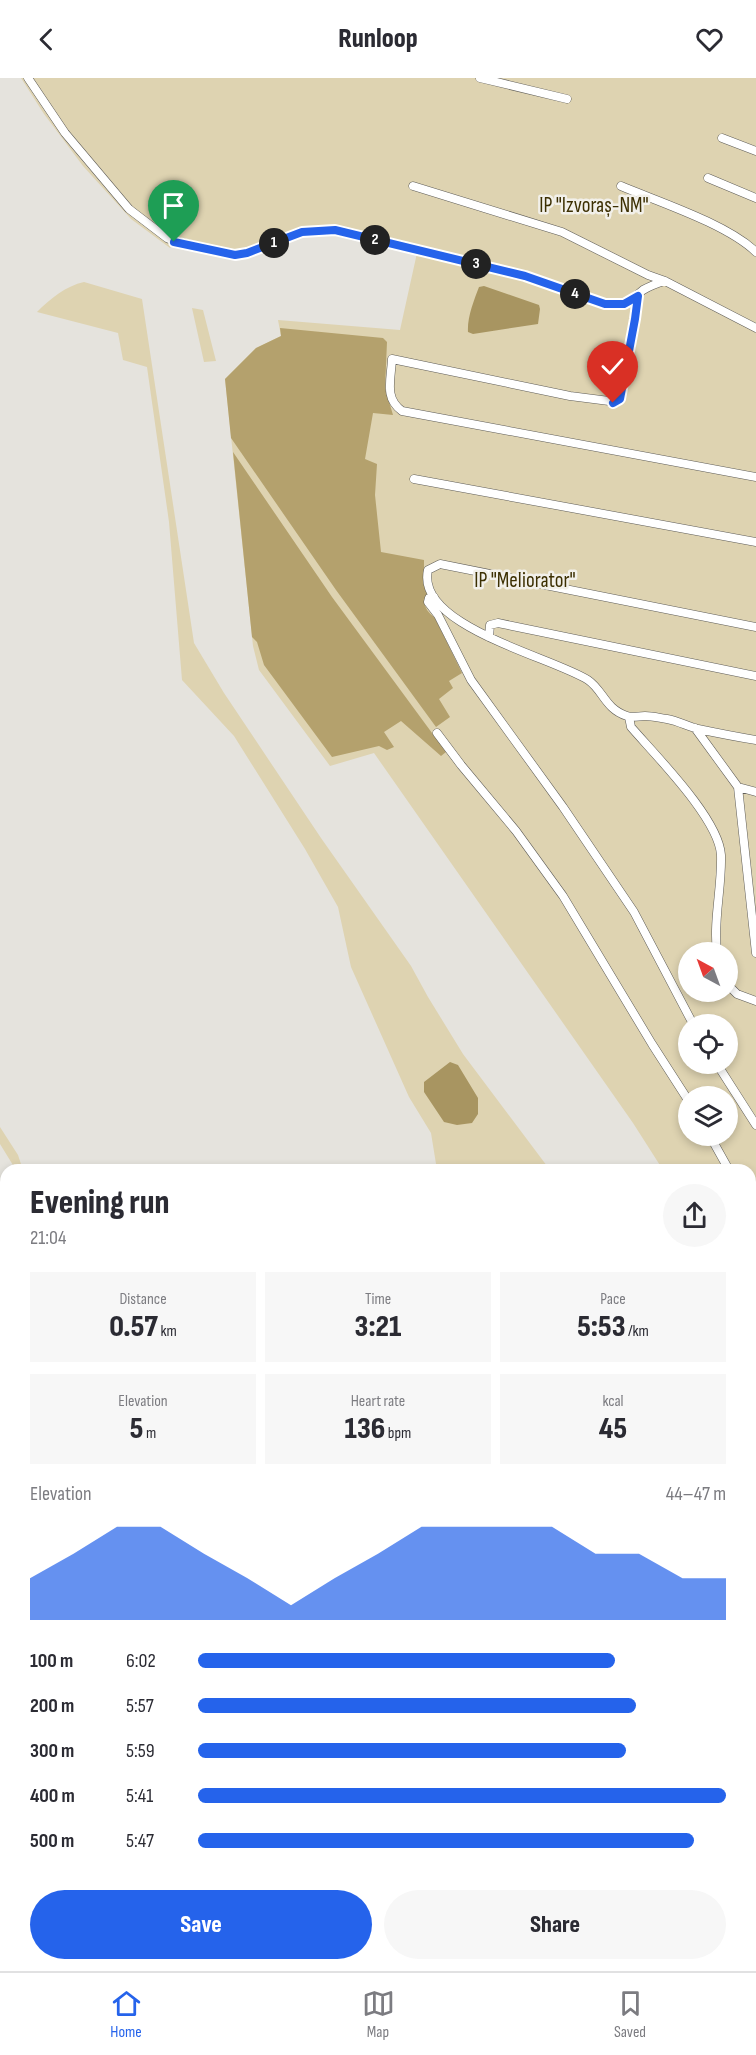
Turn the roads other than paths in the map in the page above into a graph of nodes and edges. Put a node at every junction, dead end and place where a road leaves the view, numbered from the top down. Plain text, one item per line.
1 (28, 78) edge
2 (480, 78) edge
3 (567, 99) dead end
4 (722, 138) dead end
5 (756, 151) edge
6 (708, 177) dead end
7 (412, 186) dead end
8 (621, 186) dead end
9 (756, 198) edge
10 (756, 252) edge
11 (665, 281) junction
12 (638, 296) junction
13 (756, 328) edge
14 (756, 477) edge
15 (414, 478) dead end
16 (756, 542) edge
17 (434, 597) junction
18 (756, 627) edge
19 (489, 637) junction
20 (756, 676) edge
21 (629, 717) junction
22 (695, 728) junction
23 (437, 733) dead end
24 (756, 740) edge
25 (738, 787) junction
26 (756, 792) edge
27 (716, 942) edge
28 (756, 953) edge
29 (738, 994) edge
30 (756, 1001) edge
31 (688, 1014) edge
32 (723, 1074) edge
33 (679, 1086) edge
34 (756, 1125) edge
35 (716, 1146) edge
36 (726, 1164) edge

1 - 12 street
2 - 3 street
4 - 5 street
6 - 9 street
7 - 11 street
8 - 10 street
11 - 12 street
11 - 13 street
12 - 14 street
15 - 16 street
17 - 18 street
17 - 19 street
17 - 31 street
19 - 20 street
19 - 21 street
21 - 22 street
21 - 27 street
22 - 24 street
22 - 25 street
23 - 33 street
25 - 26 street
25 - 28 street
29 - 30 street
32 - 34 street
35 - 36 street

